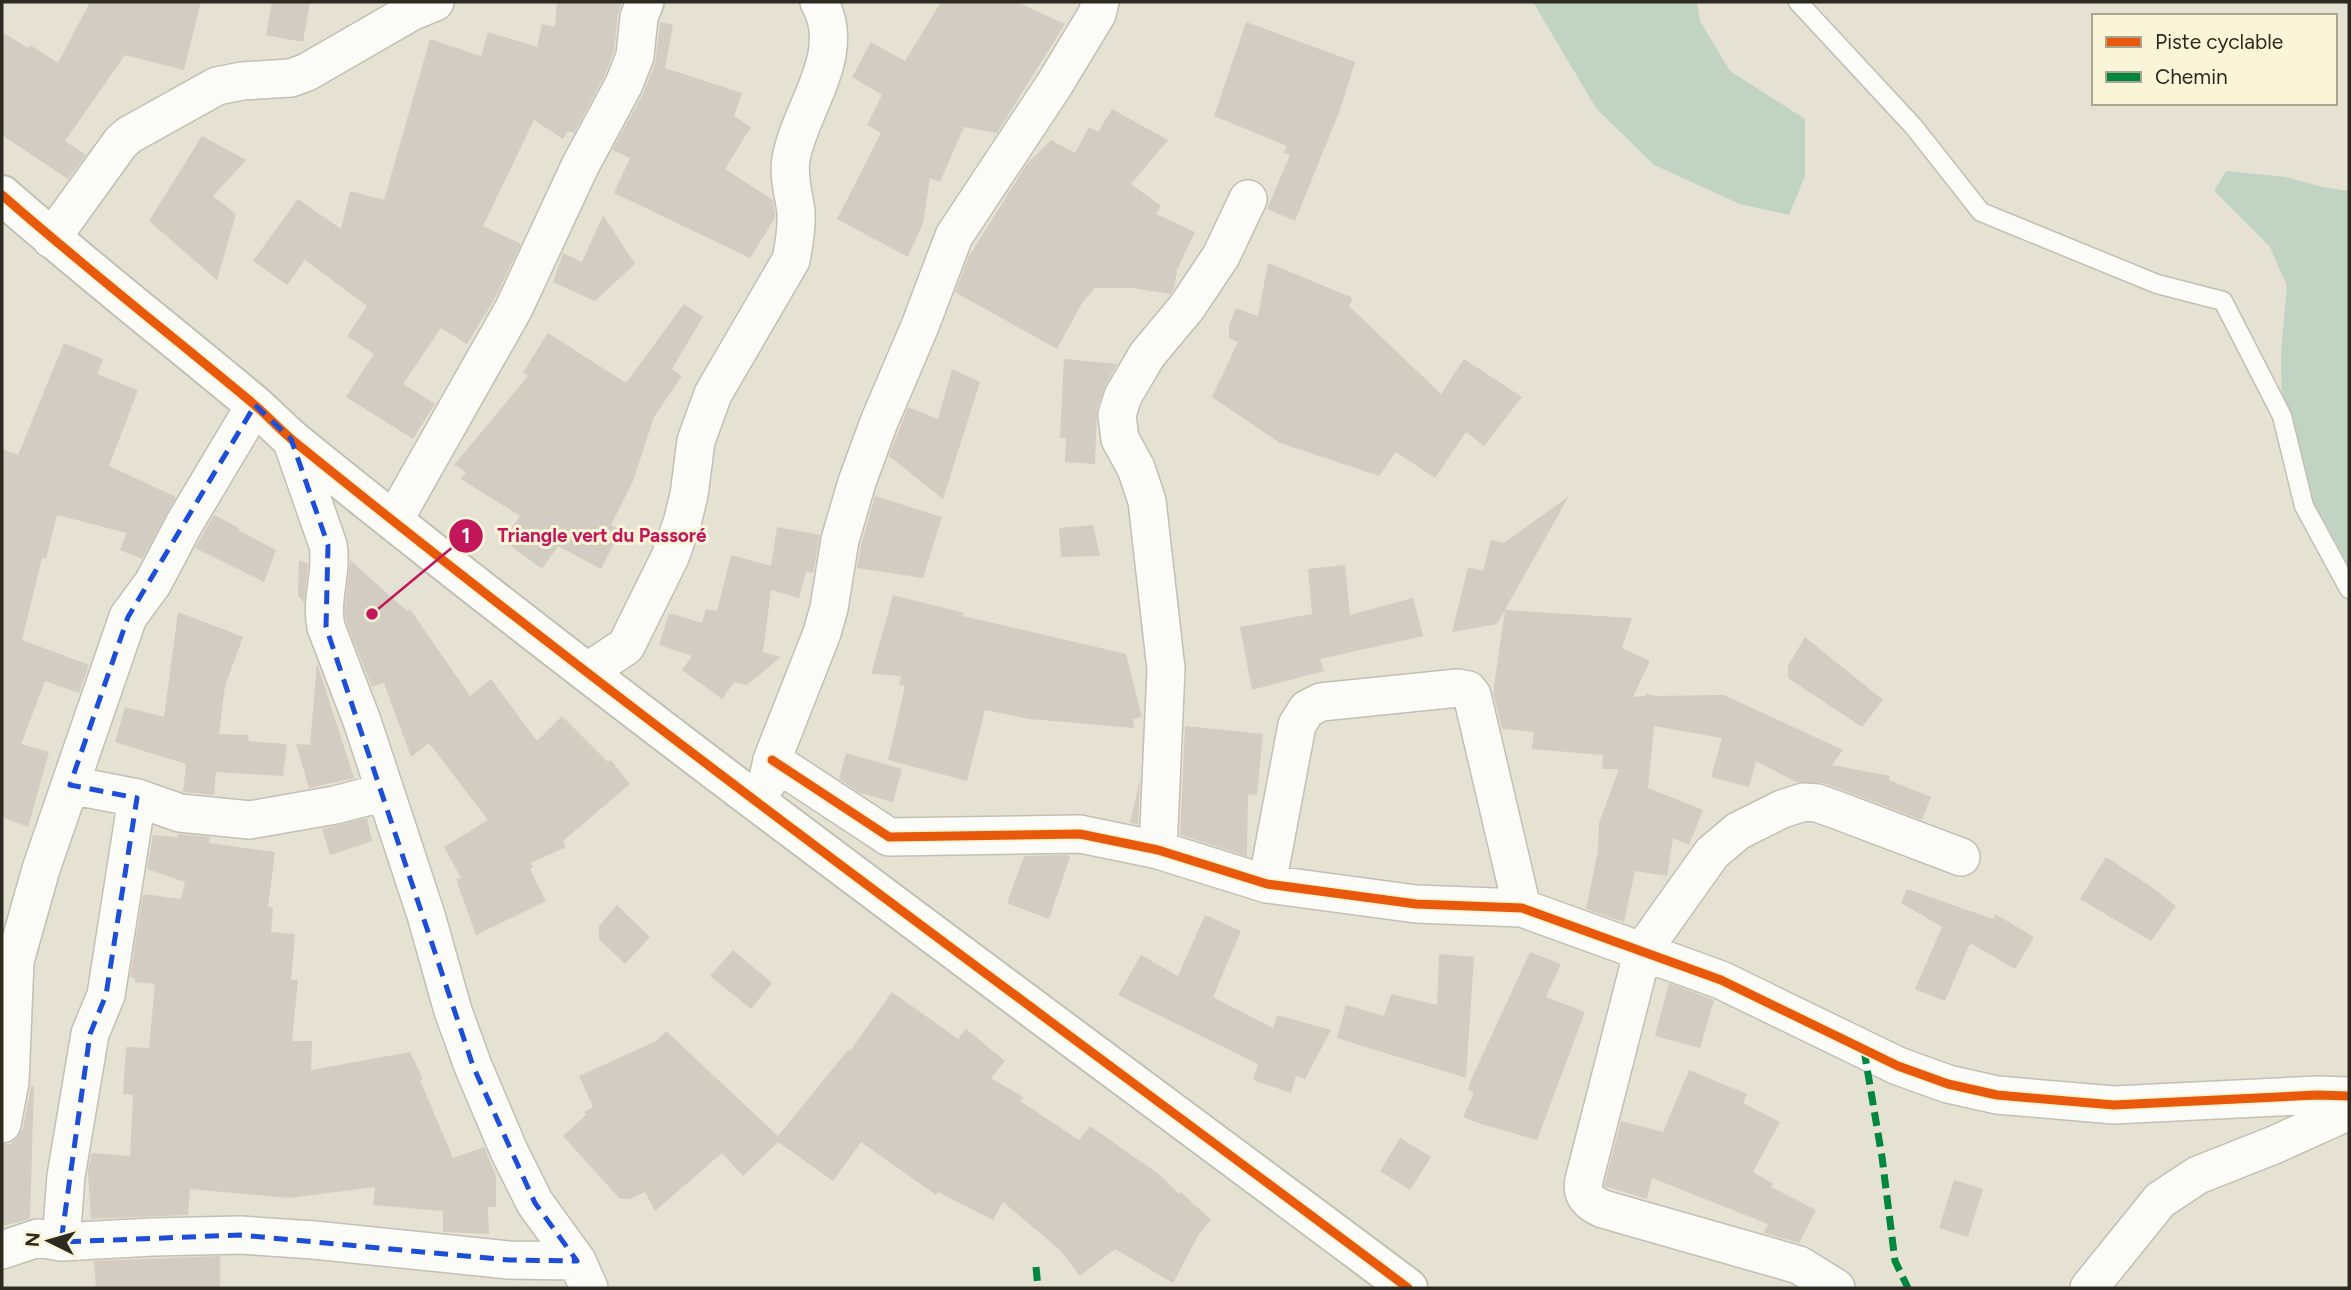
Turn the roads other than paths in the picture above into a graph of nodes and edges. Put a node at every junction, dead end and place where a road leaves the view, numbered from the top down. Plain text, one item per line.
1 (435, 2) edge
2 (645, 2) edge
3 (851, 2) edge
4 (1100, 2) edge
5 (1798, 2) edge
6 (825, 17) edge
7 (2, 195) edge
8 (1248, 200) dead end
9 (51, 239) junction
10 (256, 405) junction
11 (291, 439) junction
12 (394, 520) junction
13 (2349, 589) edge
14 (587, 672) junction
15 (772, 760) junction
16 (70, 785) junction
17 (385, 792) junction
18 (137, 798) junction
19 (762, 804) junction
20 (1158, 850) junction
21 (1961, 857) dead end
22 (1267, 884) junction
23 (1522, 908) junction
24 (1643, 950) junction
25 (2349, 1096) edge
26 (2349, 1111) edge
27 (2, 1124) edge
28 (61, 1242) junction
29 (2, 1250) edge
30 (506, 1274) edge
31 (583, 1274) edge
32 (1408, 1288) edge
33 (1836, 1288) edge
34 (2089, 1288) edge

1 - 9 street
2 - 12 street
3 - 6 street
4 - 15 street
5 - 13 lane
6 - 14 street
7 - 9 street
8 - 20 street
9 - 10 street
10 - 11 street
10 - 16 street
11 - 12 street
11 - 17 street
12 - 14 street
14 - 19 street
15 - 19 street
15 - 20 street
16 - 18 street
16 - 27 street
17 - 18 street
17 - 31 street
18 - 28 street
19 - 32 street
20 - 22 street
21 - 24 street
22 - 23 street
22 - 23 street
23 - 24 street
24 - 25 street
24 - 33 street
26 - 34 street
28 - 29 street
28 - 30 street
30 - 31 street

